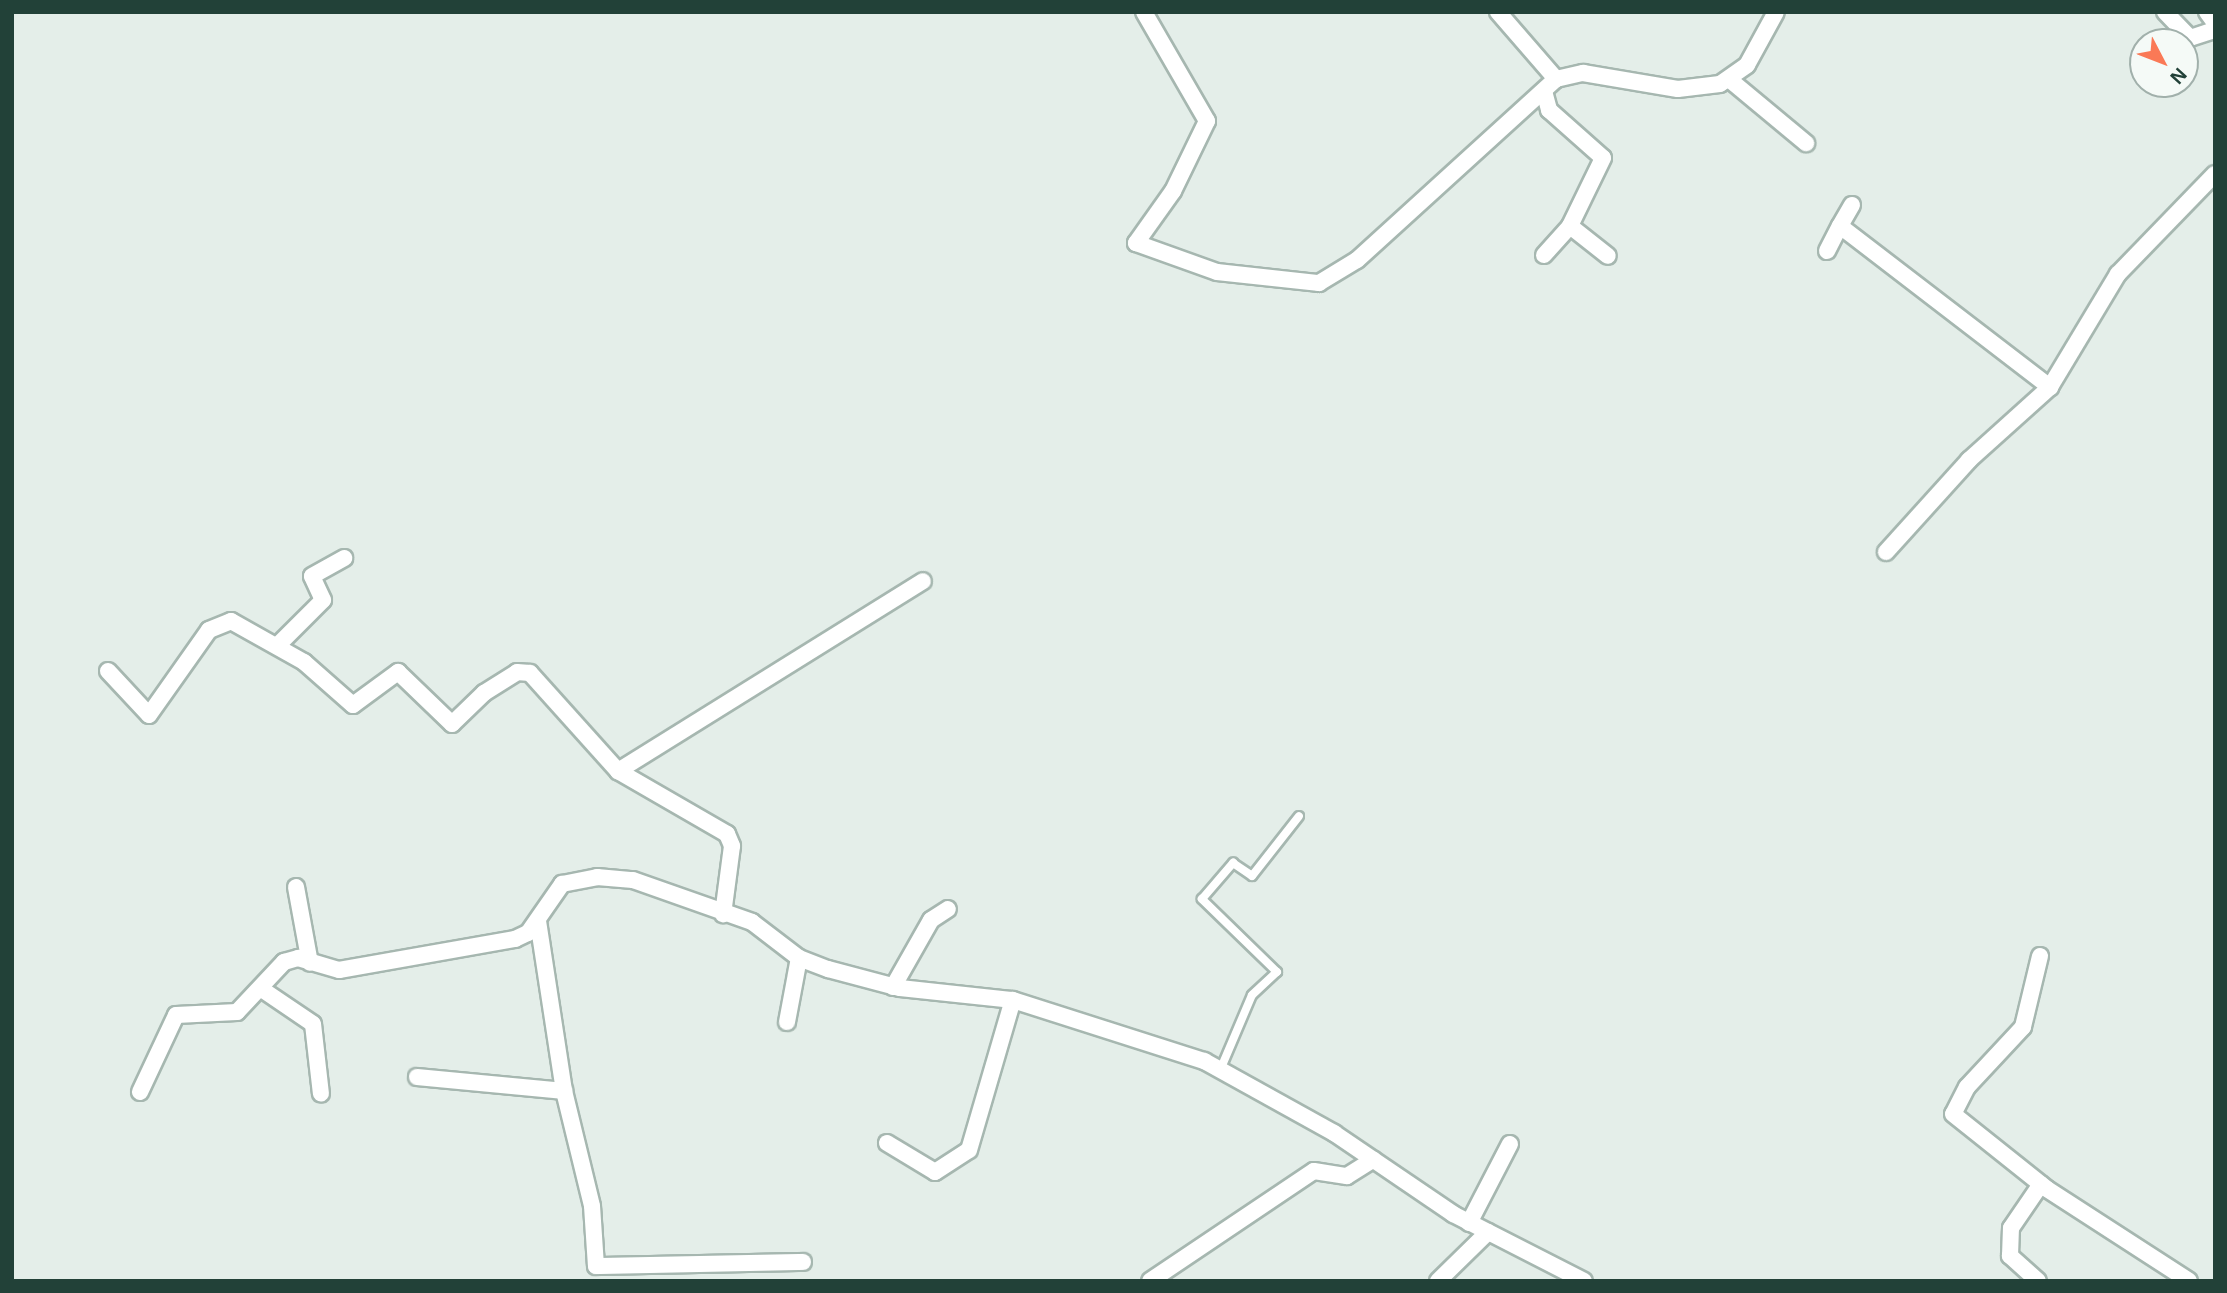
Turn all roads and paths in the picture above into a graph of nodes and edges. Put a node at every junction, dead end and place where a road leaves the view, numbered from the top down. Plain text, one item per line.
1 (1144, 12) edge
2 (1498, 12) edge
3 (1776, 12) edge
4 (2165, 12) edge
5 (2207, 12) edge
6 (2215, 23) edge
7 (2215, 30) edge
8 (1556, 79) junction
9 (1730, 80) junction
10 (1544, 91) junction
11 (1806, 144) dead end
12 (2215, 174) edge
13 (1852, 205) dead end
14 (1570, 226) junction
15 (1840, 226) junction
16 (1827, 251) dead end
17 (1544, 255) dead end
18 (1608, 256) dead end
19 (2050, 387) junction
20 (1886, 552) dead end
21 (344, 558) dead end
22 (923, 581) dead end
23 (277, 646) junction
24 (108, 671) dead end
25 (618, 771) junction
26 (1299, 816) dead end
27 (296, 887) dead end
28 (948, 909) dead end
29 (723, 914) junction
30 (538, 921) junction
31 (2040, 956) dead end
32 (799, 958) junction
33 (310, 963) junction
34 (893, 987) junction
35 (263, 990) junction
36 (1013, 1000) junction
37 (787, 1022) dead end
38 (1221, 1068) junction
39 (417, 1077) dead end
40 (564, 1091) junction
41 (140, 1092) dead end
42 (321, 1094) dead end
43 (887, 1143) dead end
44 (1510, 1144) dead end
45 (1373, 1160) junction
46 (2040, 1184) junction
47 (1469, 1223) junction
48 (1488, 1232) junction
49 (803, 1262) dead end
50 (1150, 1281) edge
51 (1438, 1281) edge
52 (1584, 1281) edge
53 (2038, 1281) edge
54 (2189, 1281) edge

1 - 10 street
2 - 8 street
3 - 9 street
4 - 7 street
5 - 6 street
8 - 9 street
8 - 10 street
9 - 11 street
10 - 14 street
12 - 19 street
13 - 15 street
14 - 17 street
14 - 18 street
15 - 16 street
15 - 19 street
19 - 20 street
21 - 23 street
22 - 25 street
23 - 24 street
23 - 25 street
25 - 29 street
26 - 38 lane
27 - 33 street
28 - 34 street
29 - 30 street
29 - 32 street
30 - 33 street
30 - 40 street
31 - 46 street
32 - 34 street
32 - 37 street
33 - 35 street
34 - 36 street
35 - 41 street
35 - 42 street
36 - 38 street
36 - 43 street
38 - 45 street
39 - 40 street
40 - 49 street
44 - 47 street
45 - 47 street
45 - 50 street
46 - 53 street
46 - 54 street
47 - 48 street
48 - 51 street
48 - 52 street

